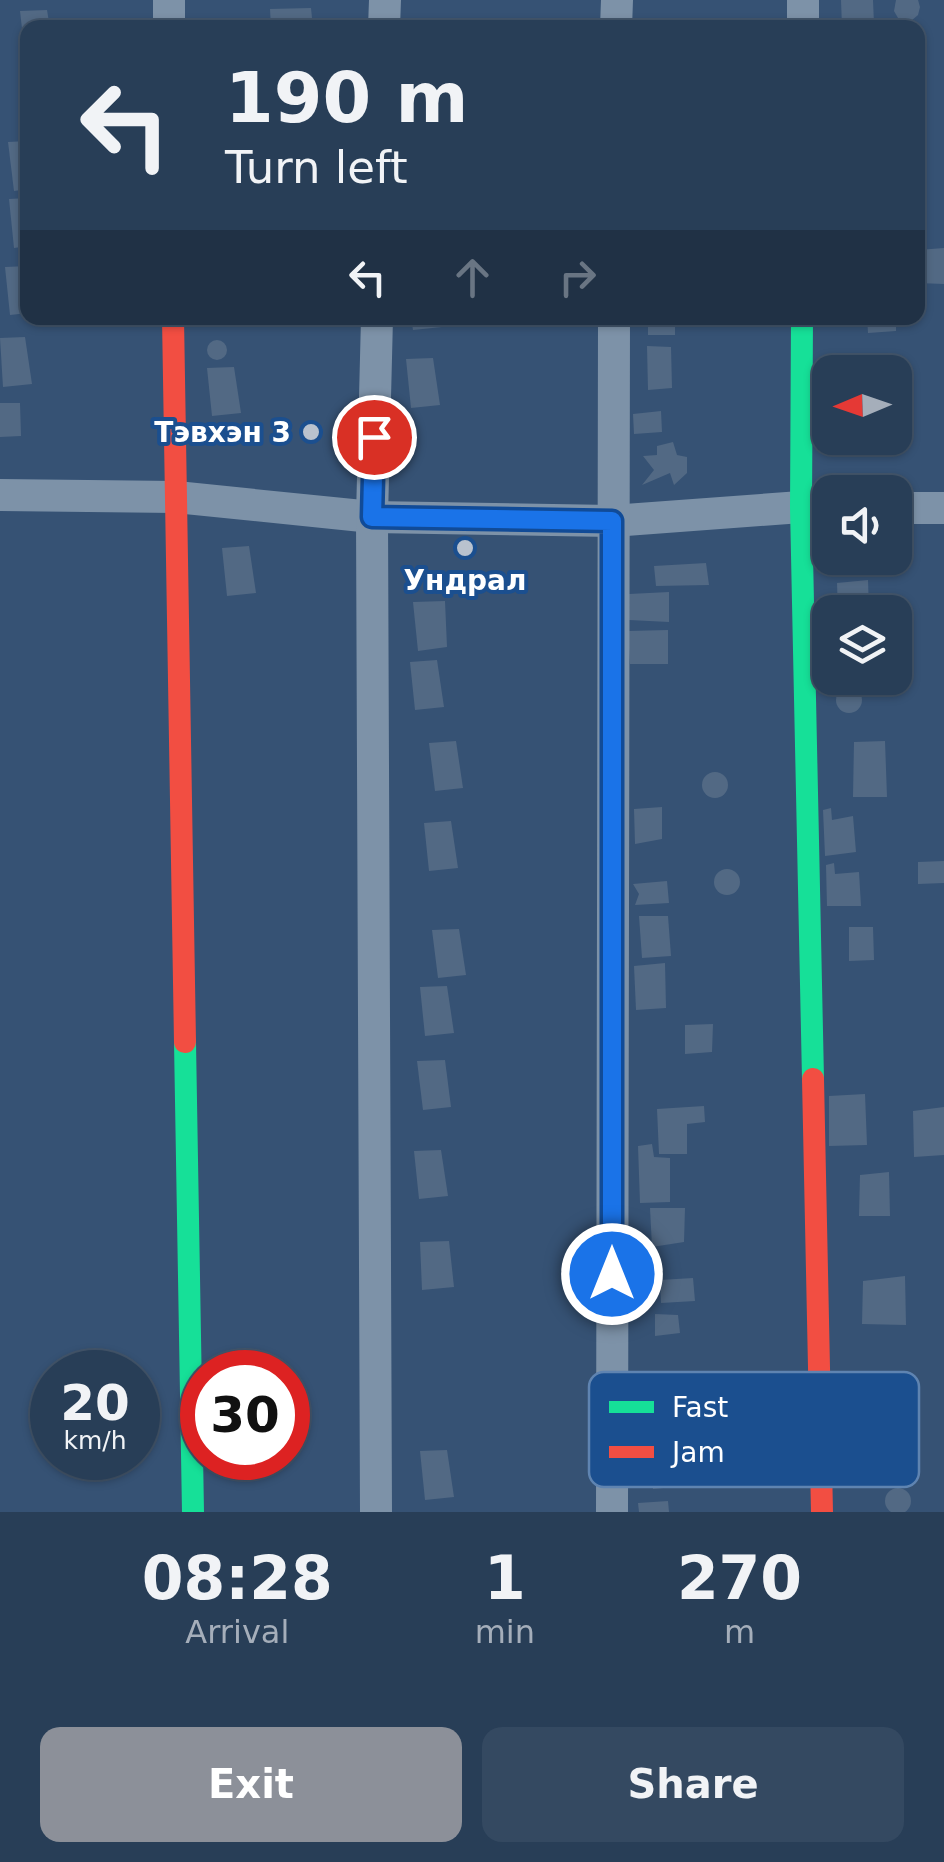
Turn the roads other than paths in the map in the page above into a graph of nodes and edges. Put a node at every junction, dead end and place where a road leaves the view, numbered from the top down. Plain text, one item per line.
1 (173, 325) edge
2 (377, 325) edge
3 (614, 325) edge
4 (803, 325) edge
5 (814, 475) edge
6 (0, 496) edge
7 (176, 497) junction
8 (812, 507) edge
9 (912, 508) edge
10 (944, 508) edge
11 (372, 517) junction
12 (612, 521) junction
13 (816, 575) edge
14 (612, 1372) edge
15 (821, 1372) edge
16 (822, 1487) edge
17 (193, 1512) edge
18 (376, 1512) edge
19 (822, 1512) edge

1 - 7 street
2 - 11 street
3 - 12 street
4 - 5 street
6 - 7 street
7 - 11 street
7 - 17 street
8 - 12 street
9 - 10 street
11 - 12 street
11 - 18 street
12 - 14 street
13 - 15 street
16 - 19 street

